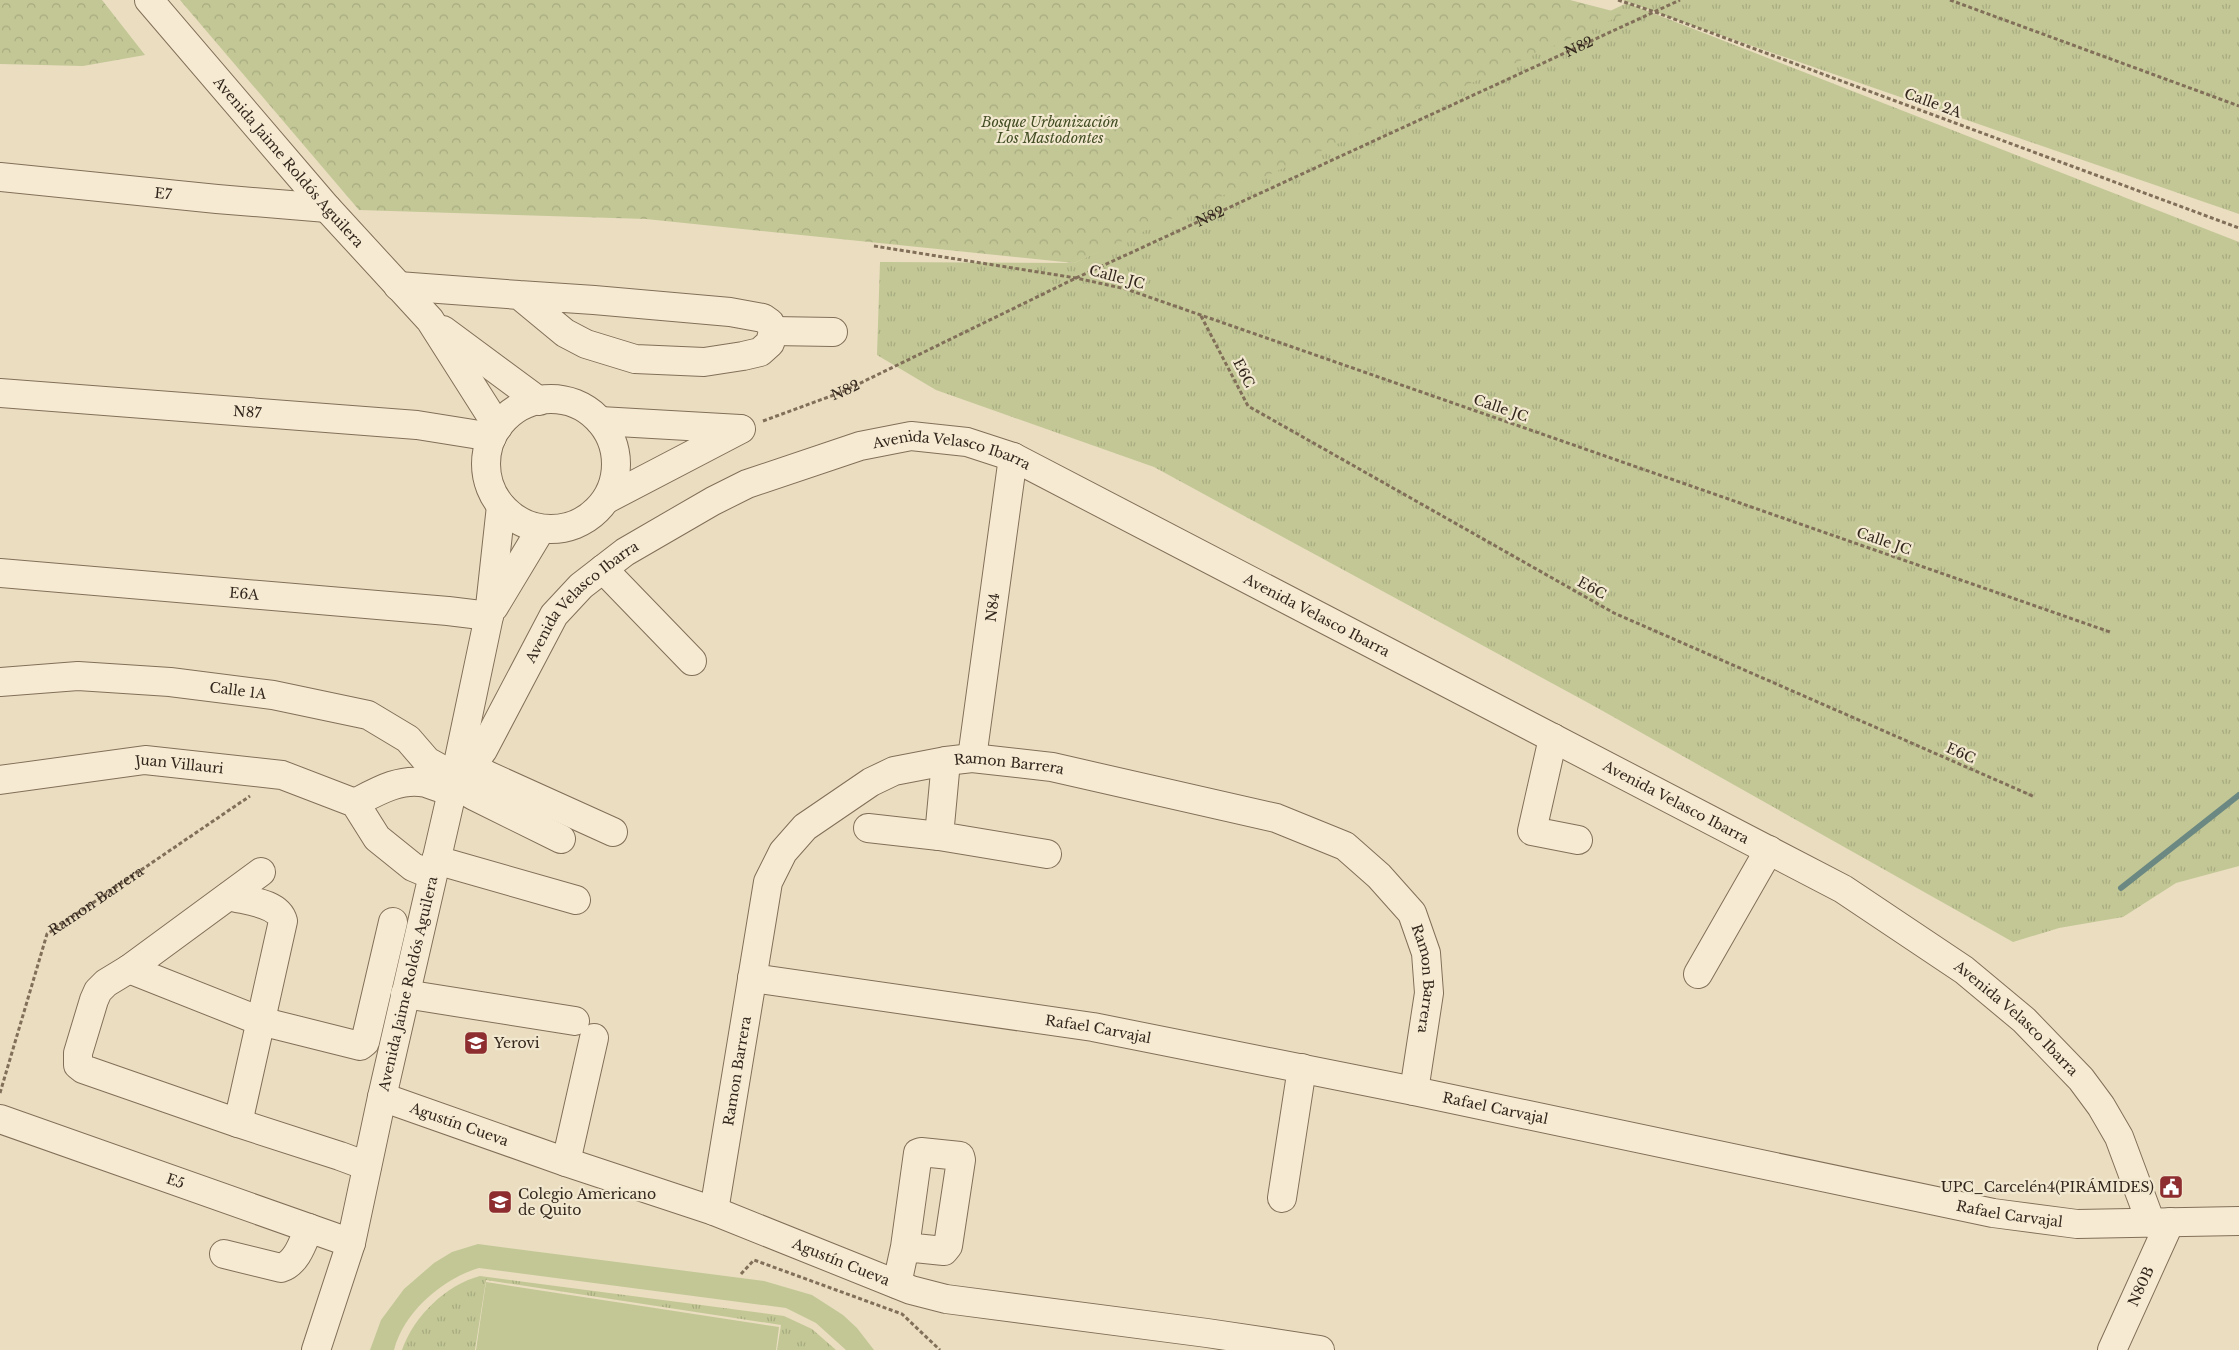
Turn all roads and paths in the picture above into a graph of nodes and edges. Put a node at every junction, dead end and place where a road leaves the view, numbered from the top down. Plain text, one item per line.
1 (150, 0) edge
2 (1618, 0) edge
3 (1680, 0) edge
4 (1950, 0) edge
5 (1655, 12) junction
6 (2239, 106) edge
7 (0, 177) edge
8 (327, 208) junction
9 (2239, 228) edge
10 (874, 246) dead end
11 (1076, 278) junction
12 (398, 286) junction
13 (519, 295) junction
14 (1201, 316) junction
15 (430, 320) junction
16 (773, 331) junction
17 (833, 332) dead end
18 (0, 393) edge
19 (539, 400) junction
20 (600, 421) junction
21 (741, 429) junction
22 (495, 432) junction
23 (1013, 457) junction
24 (607, 499) junction
25 (502, 506) junction
26 (541, 529) junction
27 (603, 569) junction
28 (0, 573) edge
29 (489, 616) junction
30 (2110, 632) dead end
31 (692, 661) dead end
32 (0, 682) edge
33 (1554, 738) junction
34 (959, 759) junction
35 (282, 775) junction
36 (0, 780) edge
37 (459, 780) junction
38 (2035, 797) dead end
39 (355, 803) junction
40 (868, 828) dead end
41 (613, 832) dead end
42 (939, 836) junction
43 (561, 839) dead end
44 (1578, 840) dead end
45 (1769, 850) junction
46 (1047, 854) dead end
47 (434, 867) junction
48 (261, 872) dead end
49 (229, 896) junction
50 (576, 900) dead end
51 (393, 922) dead end
52 (130, 969) junction
53 (1698, 974) dead end
54 (752, 978) junction
55 (405, 994) junction
56 (260, 1021) junction
57 (1302, 1068) junction
58 (1414, 1091) junction
59 (0, 1093) edge
60 (382, 1097) junction
61 (0, 1119) edge
62 (238, 1123) junction
63 (566, 1162) junction
64 (367, 1166) junction
65 (1282, 1198) dead end
66 (714, 1211) junction
67 (2239, 1221) edge
68 (2160, 1223) junction
69 (309, 1228) junction
70 (350, 1243) junction
71 (905, 1247) dead end
72 (224, 1254) dead end
73 (741, 1274) dead end
74 (897, 1284) junction
75 (1237, 1343) edge
76 (316, 1350) edge
77 (940, 1350) edge
78 (1320, 1350) edge
79 (2112, 1350) edge

1 - 8 street, Avenida Jaime Roldós Aguilera
2 - 5 path, Calle 2A
3 - 5 path, N82
4 - 6 path
5 - 9 path, Calle 2A
5 - 11 path, N82
7 - 8 street, E7
8 - 12 street, Avenida Jaime Roldós Aguilera
10 - 11 path, Calle JC
11 - 14 path, Calle JC
11 - 21 path, N82
12 - 13 street
12 - 15 street, Avenida Jaime Roldós Aguilera
13 - 16 street
13 - 16 street
14 - 30 path, Calle JC
14 - 38 path, E6C
15 - 19 street, Avenida Jaime Roldós Aguilera
15 - 22 street, Avenida Jaime Roldós Aguilera
16 - 17 street
18 - 22 street, N87
19 - 20 street
19 - 22 street
20 - 21 street
20 - 24 street
21 - 24 street
22 - 25 street
23 - 27 street, Avenida Velasco Ibarra
23 - 33 street, Avenida Velasco Ibarra
23 - 34 street, N84
24 - 26 street
25 - 26 street
25 - 29 street, Avenida Jaime Roldós Aguilera
26 - 29 street, Avenida Jaime Roldós Aguilera
27 - 31 street
27 - 37 street, Avenida Velasco Ibarra
28 - 29 street, E6A
29 - 37 street, Avenida Jaime Roldós Aguilera
32 - 37 street, Calle 1A
33 - 44 street
33 - 45 street, Avenida Velasco Ibarra
34 - 42 street, N84
34 - 54 street, Ramon Barrera
34 - 58 street, Ramon Barrera
35 - 36 street, Juan Villauri
35 - 39 street, Juan Villauri
35 - 59 path, Ramon Barrera
37 - 39 street
37 - 41 street
37 - 43 street
37 - 47 street, Avenida Jaime Roldós Aguilera
39 - 47 street
40 - 42 street
42 - 46 street
45 - 53 street
45 - 68 street, Avenida Velasco Ibarra
47 - 50 street
47 - 55 street, Avenida Jaime Roldós Aguilera
48 - 49 street
49 - 52 street
49 - 56 street
51 - 56 street
52 - 56 street
52 - 62 street
54 - 57 street, Rafael Carvajal
54 - 66 street, Ramon Barrera
55 - 60 street, Avenida Jaime Roldós Aguilera
55 - 63 street
56 - 62 street
57 - 58 street, Rafael Carvajal
57 - 65 street
58 - 68 street, Rafael Carvajal
60 - 63 street, Agustín Cueva
60 - 64 street, Avenida Jaime Roldós Aguilera
61 - 69 street, E5
62 - 64 street
63 - 66 street, Agustín Cueva
64 - 70 street, Avenida Jaime Roldós Aguilera
66 - 74 street, Agustín Cueva
67 - 68 street, Rafael Carvajal
68 - 79 street, N80B
69 - 70 street, E5
69 - 72 street
70 - 76 street, Avenida Jaime Roldós Aguilera
71 - 74 street
73 - 77 path
74 - 75 street, Agustín Cueva
75 - 78 street, Agustín Cueva

